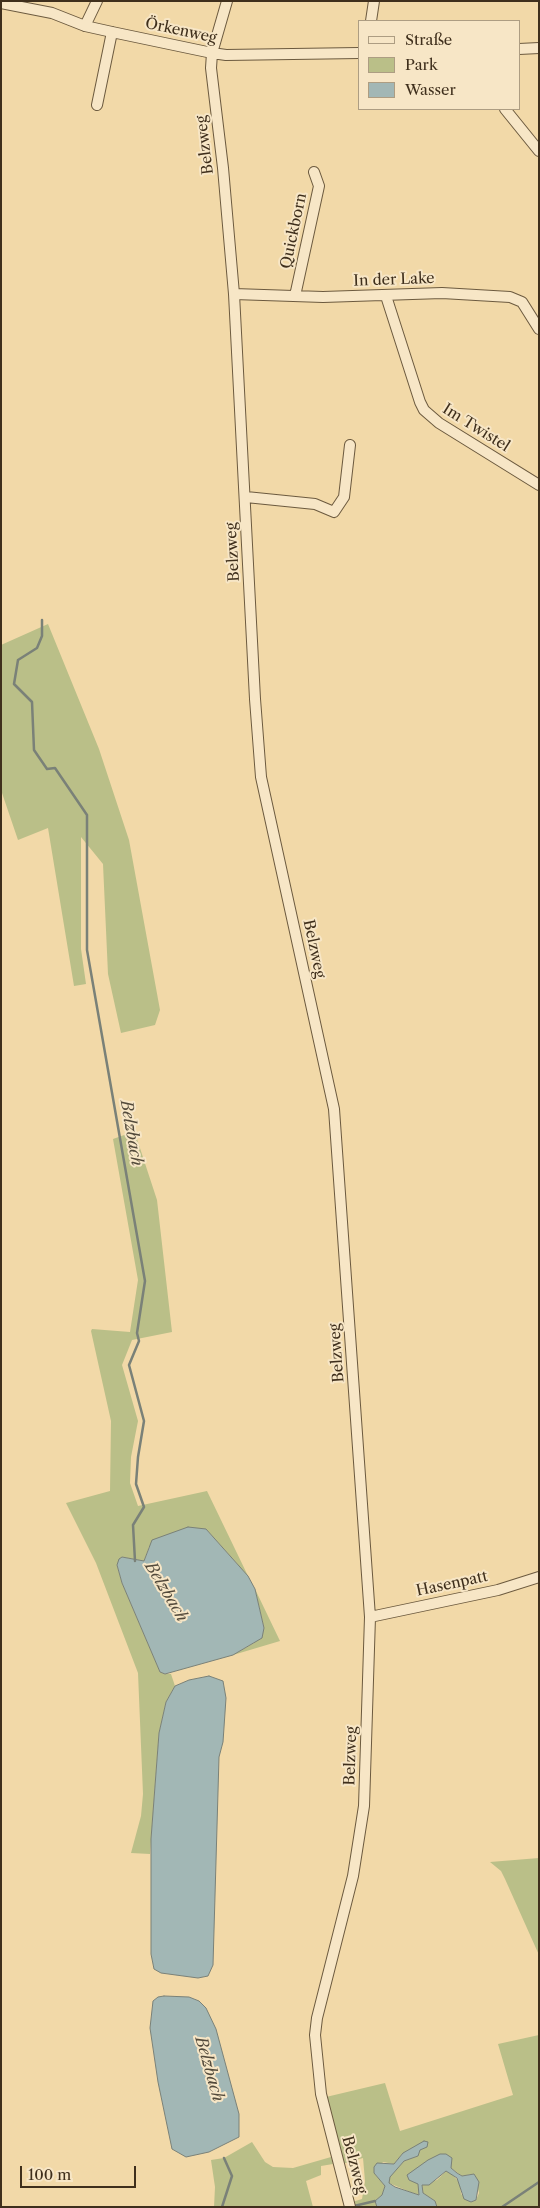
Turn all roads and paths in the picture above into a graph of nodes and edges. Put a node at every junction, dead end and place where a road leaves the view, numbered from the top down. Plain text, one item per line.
1 (97, 1) edge
2 (227, 1) edge
3 (374, 1) edge
4 (1, 2) edge
5 (371, 20) edge
6 (85, 26) junction
7 (112, 32) junction
8 (520, 48) edge
9 (539, 48) edge
10 (212, 53) junction
11 (358, 53) edge
12 (96, 105) dead end
13 (505, 110) edge
14 (539, 150) edge
15 (314, 172) dead end
16 (234, 294) junction
17 (295, 296) junction
18 (386, 296) junction
19 (539, 330) edge
20 (350, 445) dead end
21 (539, 485) edge
22 (246, 496) junction
23 (539, 1577) edge
24 (370, 1617) junction
25 (350, 2207) edge

1 - 6 street
2 - 10 street, Belzweg
3 - 5 street
4 - 6 street, Örkenweg
6 - 7 street, Örkenweg
7 - 10 street, Örkenweg
7 - 12 street
8 - 9 street
10 - 11 street, Örkenweg
10 - 16 street, Belzweg
13 - 14 street
15 - 17 street, Quickborn
16 - 17 street, In der Lake
16 - 22 street, Belzweg
17 - 18 street, In der Lake
18 - 19 street, In der Lake
18 - 21 street, Im Twistel
20 - 22 street
22 - 24 street, Belzweg
23 - 24 street, Hasenpatt
24 - 25 street, Belzweg

